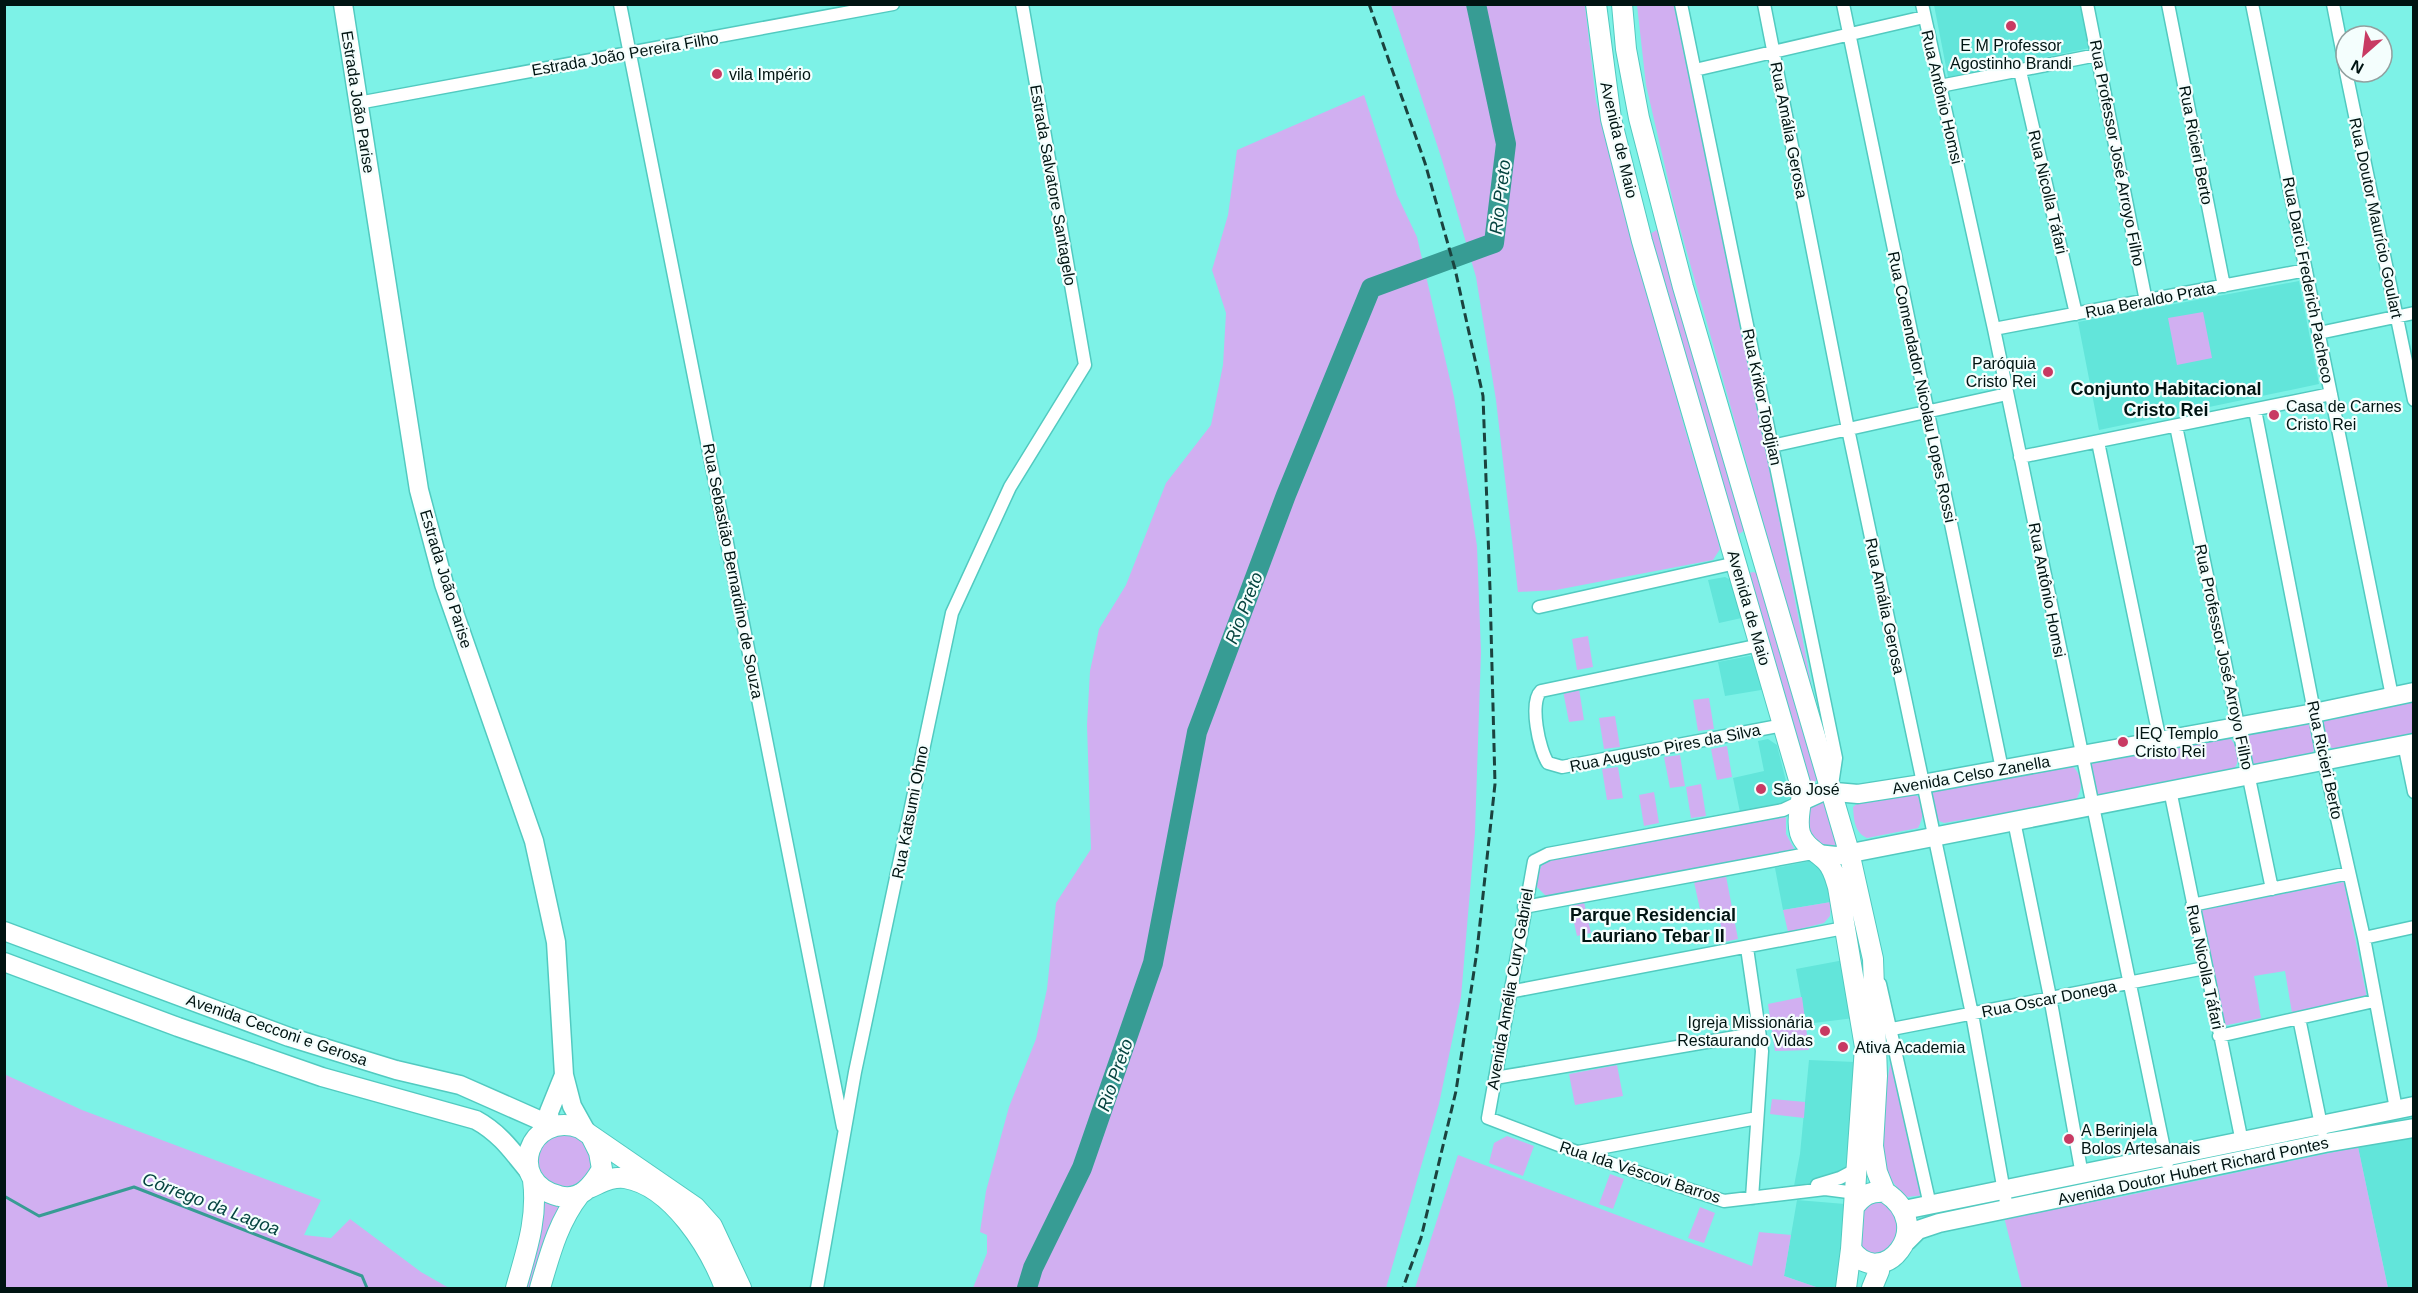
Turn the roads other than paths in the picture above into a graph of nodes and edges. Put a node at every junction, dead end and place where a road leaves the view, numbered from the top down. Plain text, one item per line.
1 (343, 4) edge
2 (620, 4) edge
3 (893, 4) edge
4 (1022, 4) edge
5 (1596, 4) edge
6 (1622, 4) edge
7 (1682, 4) edge
8 (1764, 4) edge
9 (1843, 4) edge
10 (1922, 4) edge
11 (2087, 4) edge
12 (2168, 4) edge
13 (2252, 4) edge
14 (2333, 4) edge
15 (1924, 17) junction
16 (2337, 24) edge
17 (1849, 34) junction
18 (1774, 52) junction
19 (630, 54) junction
20 (2097, 55) junction
21 (1695, 70) junction
22 (2020, 71) junction
23 (2349, 84) edge
24 (1940, 86) junction
25 (358, 103) junction
26 (2306, 270) junction
27 (2224, 286) junction
28 (2146, 301) junction
29 (2414, 313) edge
30 (2076, 314) junction
31 (2396, 316) junction
32 (1994, 329) junction
33 (2319, 333) junction
34 (1085, 365) joint
35 (2007, 394) junction
36 (2331, 394) junction
37 (2414, 400) edge
38 (2256, 410) junction
39 (1928, 412) junction
40 (2176, 426) junction
41 (1848, 429) junction
42 (2098, 442) junction
43 (1772, 446) junction
44 (2020, 457) junction
45 (1754, 531) junction
46 (1733, 555) junction
47 (1768, 577) junction
48 (1539, 607) dead end
49 (1760, 645) junction
50 (2414, 692) edge
51 (2392, 696) junction
52 (2314, 713) junction
53 (1783, 725) junction
54 (2238, 727) junction
55 (2160, 741) junction
56 (2409, 743) edge
57 (2081, 756) junction
58 (2324, 761) junction
59 (2002, 769) junction
60 (2248, 776) junction
61 (1922, 784) junction
62 (1831, 790) junction
63 (2169, 790) junction
64 (2414, 792) edge
65 (1802, 801) junction
66 (2091, 805) junction
67 (2014, 821) junction
68 (1934, 835) junction
69 (1849, 852) junction
70 (1817, 855) junction
71 (1534, 861) joint
72 (2349, 873) junction
73 (1528, 885) junction
74 (2272, 889) junction
75 (1551, 902) junction
76 (2192, 905) junction
77 (1524, 906) junction
78 (2414, 927) edge
79 (1844, 928) junction
80 (4, 931) edge
81 (2364, 938) junction
82 (1747, 948) junction
83 (1873, 959) junction
84 (4, 962) edge
85 (2205, 968) junction
86 (2129, 983) junction
87 (1509, 992) junction
88 (2050, 997) junction
89 (190, 1001) junction
90 (2374, 1001) junction
91 (1972, 1014) junction
92 (2299, 1018) junction
93 (178, 1027) junction
94 (1892, 1029) junction
95 (1759, 1033) junction
96 (2219, 1036) junction
97 (564, 1075) junction
98 (1495, 1078) junction
99 (2405, 1108) edge
100 (1488, 1118) joint
101 (1757, 1118) junction
102 (545, 1120) junction
103 (2414, 1128) edge
104 (589, 1135) junction
105 (2323, 1135) junction
106 (845, 1137) junction
107 (2242, 1142) junction
108 (1577, 1152) junction
109 (2167, 1167) junction
110 (1855, 1170) junction
111 (2082, 1175) junction
112 (532, 1177) junction
113 (585, 1191) junction
114 (1795, 1191) junction
115 (1885, 1192) junction
116 (1752, 1198) junction
117 (2006, 1199) junction
118 (1855, 1200) junction
119 (1930, 1205) junction
120 (1904, 1210) junction
121 (1907, 1241) junction
122 (1851, 1249) junction
123 (1876, 1280) edge
124 (516, 1288) edge
125 (540, 1288) edge
126 (725, 1288) edge
127 (741, 1288) edge
128 (817, 1288) edge
129 (1846, 1288) edge

1 - 25 street, Estrada João Parise
2 - 19 street, Rua Sebastião Bernardino de Souza
3 - 19 street, Estrada João Pereira Filho
4 - 34 street, Estrada Salvatore Santagelo
5 - 46 main road, Avenida de Maio
6 - 45 main road, Avenida de Maio
7 - 21 street, Rua Krikor Topdjian
8 - 18 street, Rua Amália Gerosa
9 - 17 street, Rua Comendador Nicolau Lopes Rossi
10 - 15 street, Rua Antônio Homsi
11 - 20 street, Rua Professor José Arroyo Filho
12 - 27 street, Rua Ricieri Berto
13 - 26 street, Rua Darci Frederich Pacheco
14 - 16 street, Rua Doutor Maurício Goulart
15 - 17 street
15 - 24 street, Rua Antônio Homsi
17 - 18 street
17 - 39 street, Rua Comendador Nicolau Lopes Rossi
18 - 21 street
18 - 41 street, Rua Amália Gerosa
19 - 25 street, Estrada João Pereira Filho
19 - 106 street, Rua Sebastião Bernardino de Souza
20 - 22 street
20 - 28 street, Rua Professor José Arroyo Filho
21 - 43 street, Rua Krikor Topdjian
22 - 24 street
22 - 30 street, Rua Nicolla Táfari
23 - 31 street, Rua Doutor Maurício Goulart
24 - 32 street, Rua Antônio Homsi
25 - 97 street, Estrada João Parise
26 - 27 street, Rua Beraldo Prata
26 - 33 street, Rua Darci Frederich Pacheco
27 - 28 street, Rua Beraldo Prata
28 - 30 street, Rua Beraldo Prata
29 - 31 street
30 - 32 street, Rua Beraldo Prata
31 - 33 street
31 - 37 street, Rua Doutor Maurício Goulart
32 - 35 street, Rua Antônio Homsi
33 - 36 street, Rua Darci Frederich Pacheco
34 - 106 street, Rua Katsumi Ohno
35 - 39 street
35 - 44 street, Rua Antônio Homsi
36 - 38 street
36 - 51 street, Rua Darci Frederich Pacheco
38 - 40 street
38 - 52 street, Rua Ricieri Berto
39 - 41 street
39 - 59 street, Rua Comendador Nicolau Lopes Rossi
40 - 42 street
40 - 54 street, Rua Professor José Arroyo Filho
41 - 43 street
41 - 61 street, Rua Amália Gerosa
42 - 44 street
42 - 55 street
43 - 62 street, Rua Krikor Topdjian
44 - 57 street, Rua Antônio Homsi
45 - 46 main road
45 - 47 main road, Avenida de Maio
46 - 47 main road
46 - 48 street
46 - 49 main road, Avenida de Maio
47 - 62 main road, Avenida de Maio
49 - 53 main road, Avenida de Maio
49 - 53 street, Rua Augusto Pires da Silva
50 - 51 street, Avenida Celso Zanella
51 - 52 street, Avenida Celso Zanella
52 - 54 street, Avenida Celso Zanella
52 - 58 street, Rua Ricieri Berto
53 - 65 main road, Avenida de Maio
54 - 55 street, Avenida Celso Zanella
54 - 60 street, Rua Professor José Arroyo Filho
55 - 57 street, Avenida Celso Zanella
56 - 58 street
56 - 64 street
57 - 59 street, Avenida Celso Zanella
57 - 66 street, Rua Antônio Homsi
58 - 60 street
58 - 72 street, Rua Ricieri Berto
59 - 61 street, Avenida Celso Zanella
60 - 63 street
60 - 74 street, Rua Professor José Arroyo Filho
61 - 62 street, Avenida Celso Zanella
61 - 68 street, Rua Amália Gerosa
62 - 65 street, Avenida Celso Zanella
62 - 69 main road, Avenida de Maio
63 - 66 street
63 - 76 street, Rua Nicolla Táfari
65 - 70 main road, Avenida de Maio
65 - 71 street, Avenida Celso Zanella
66 - 67 street
66 - 86 street, Rua Antônio Homsi
67 - 68 street
67 - 88 street
68 - 69 street
68 - 91 street, Rua Amália Gerosa
69 - 70 street
69 - 83 main road, Avenida de Maio
70 - 75 street
70 - 79 main road, Avenida de Maio
71 - 73 street, Avenida Amélia Cury Gabriel
72 - 74 street
72 - 81 street, Rua Ricieri Berto
73 - 75 street
73 - 77 street, Avenida Amélia Cury Gabriel
74 - 76 street
75 - 77 street
76 - 85 street, Rua Nicolla Táfari
77 - 87 street, Avenida Amélia Cury Gabriel
78 - 81 street
79 - 82 street
79 - 110 main road, Avenida de Maio
80 - 89 street, Avenida Cecconi e Gerosa
81 - 90 street, Rua Ricieri Berto
82 - 87 street
82 - 95 street
83 - 94 street
83 - 115 main road, Avenida de Maio
84 - 93 street, Avenida Cecconi e Gerosa
85 - 86 street, Rua Oscar Donega
85 - 96 street, Rua Nicolla Táfari
86 - 88 street, Rua Oscar Donega
86 - 109 street, Rua Antônio Homsi
87 - 98 street, Avenida Amélia Cury Gabriel
88 - 91 street, Rua Oscar Donega
88 - 111 street
89 - 93 street
89 - 102 street, Avenida Cecconi e Gerosa
90 - 92 street
90 - 99 street, Rua Ricieri Berto
91 - 94 street, Rua Oscar Donega
91 - 117 street, Rua Amália Gerosa
92 - 96 street
92 - 105 street
93 - 112 street, Avenida Cecconi e Gerosa
94 - 119 street
95 - 98 street
95 - 101 street
96 - 107 street, Rua Nicolla Táfari
97 - 102 street, Estrada João Parise
97 - 104 street, Estrada João Parise
98 - 100 street, Avenida Amélia Cury Gabriel
99 - 105 street, Avenida Doutor Hubert Richard Pontes
100 - 108 street, Rua Ida Véscovi Barros
101 - 108 street
101 - 116 street
102 - 104 main road
102 - 112 main road
103 - 105 street, Avenida Doutor Hubert Richard Pontes
104 - 113 main road
104 - 127 main road
105 - 107 street, Avenida Doutor Hubert Richard Pontes
105 - 109 street, Avenida Doutor Hubert Richard Pontes
106 - 128 street, Rua Katsumi Ohno
107 - 109 street, Avenida Doutor Hubert Richard Pontes
108 - 116 street, Rua Ida Véscovi Barros
109 - 111 street, Avenida Doutor Hubert Richard Pontes
109 - 117 street, Avenida Doutor Hubert Richard Pontes
110 - 114 street, Rua Ida Véscovi Barros
110 - 118 main road, Avenida de Maio
111 - 117 street, Avenida Doutor Hubert Richard Pontes
112 - 113 main road
112 - 124 main road
113 - 125 main road
113 - 126 main road
114 - 116 street, Rua Ida Véscovi Barros
114 - 118 street, Rua Ida Véscovi Barros
115 - 118 main road
115 - 120 main road
117 - 119 street, Avenida Doutor Hubert Richard Pontes
117 - 121 street, Avenida Doutor Hubert Richard Pontes
118 - 122 main road
119 - 120 street, Avenida Doutor Hubert Richard Pontes
120 - 121 main road
121 - 123 main road
122 - 123 main road
122 - 129 main road

